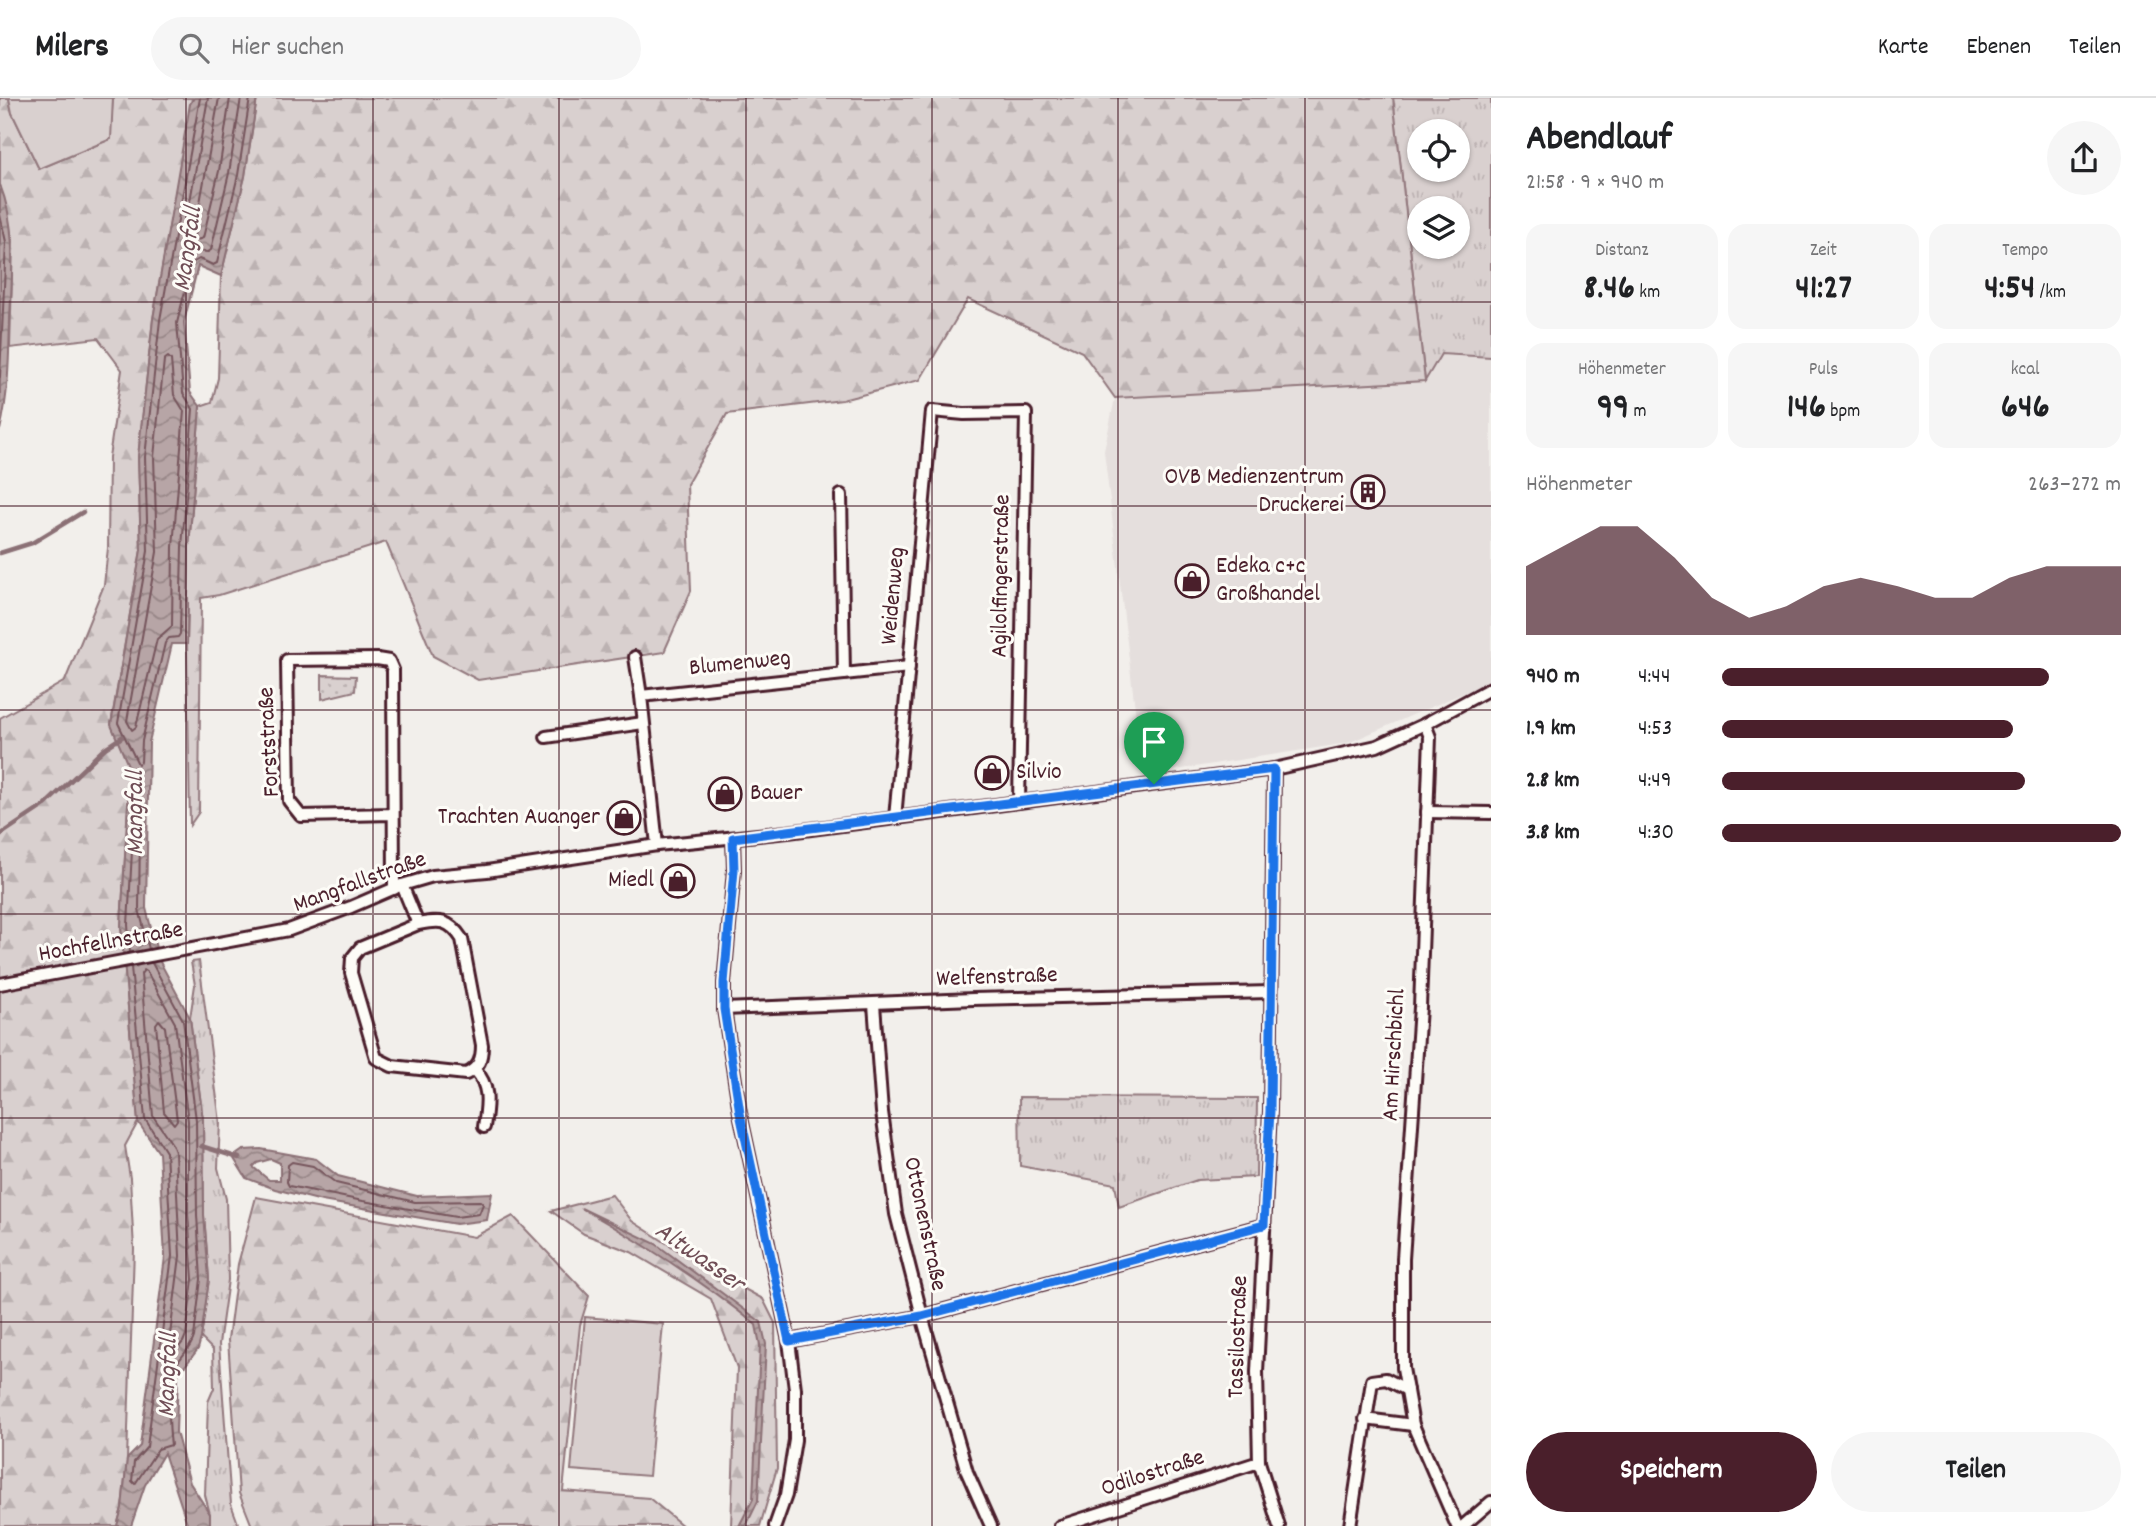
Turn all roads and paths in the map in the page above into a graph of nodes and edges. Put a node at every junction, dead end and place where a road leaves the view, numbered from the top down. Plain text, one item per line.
1 (964, 414) joint
2 (841, 495) dead end
3 (635, 657) dead end
4 (909, 667) junction
5 (844, 674) junction
6 (1491, 688) edge
7 (641, 696) junction
8 (643, 723) junction
9 (1426, 724) junction
10 (546, 737) dead end
11 (1274, 769) junction
12 (1019, 802) junction
13 (1427, 812) junction
14 (1491, 813) edge
15 (393, 814) junction
16 (895, 818) junction
17 (733, 838) junction
18 (657, 845) junction
19 (398, 887) junction
20 (418, 924) junction
21 (229, 942) joint
22 (0, 984) edge
23 (1271, 992) junction
24 (874, 1004) junction
25 (724, 1009) junction
26 (475, 1070) junction
27 (484, 1127) dead end
28 (1264, 1225) junction
29 (922, 1316) junction
30 (789, 1341) junction
31 (1407, 1390) junction
32 (1365, 1419) junction
33 (1413, 1425) junction
34 (1259, 1462) junction
35 (1491, 1502) edge
36 (775, 1526) edge
37 (991, 1526) edge
38 (1060, 1526) edge
39 (1279, 1526) edge
40 (1350, 1526) edge
41 (1457, 1526) edge
42 (1463, 1526) edge

1 - 4 street, Weidenweg
1 - 12 street, Agilolfingerstraße
2 - 5 street
3 - 7 street
4 - 5 street, Blumenweg
4 - 16 street, Weidenweg
5 - 7 street, Blumenweg
6 - 9 street, Mangfallstraße
7 - 8 street
8 - 10 street
8 - 18 street
9 - 11 street, Mangfallstraße
9 - 13 street, Am Hirschbichl
11 - 12 street, Mangfallstraße
11 - 23 street, Tassilostraße
12 - 16 street, Mangfallstraße
13 - 14 street
13 - 31 street, Am Hirschbichl
15 - 15 street, Forststraße
15 - 19 street, Forststraße
16 - 17 street, Mangfallstraße
17 - 18 street, Mangfallstraße
17 - 25 street
18 - 19 street, Mangfallstraße
19 - 20 street
19 - 21 street, Mangfallstraße
20 - 26 street
20 - 26 street
21 - 22 street, Hochfellnstraße
23 - 24 street, Welfenstraße
23 - 28 street, Tassilostraße
24 - 25 street, Welfenstraße
24 - 29 street, Ottonenstraße
25 - 30 street
26 - 27 street
28 - 29 street
28 - 34 street, Tassilostraße
29 - 30 street
29 - 37 street, Ottonenstraße
30 - 36 street
31 - 32 street
31 - 33 street, Am Hirschbichl
32 - 33 street
32 - 40 street
33 - 41 street, Am Hirschbichl
34 - 38 street, Odilostraße
34 - 39 street, Tassilostraße
35 - 42 street

